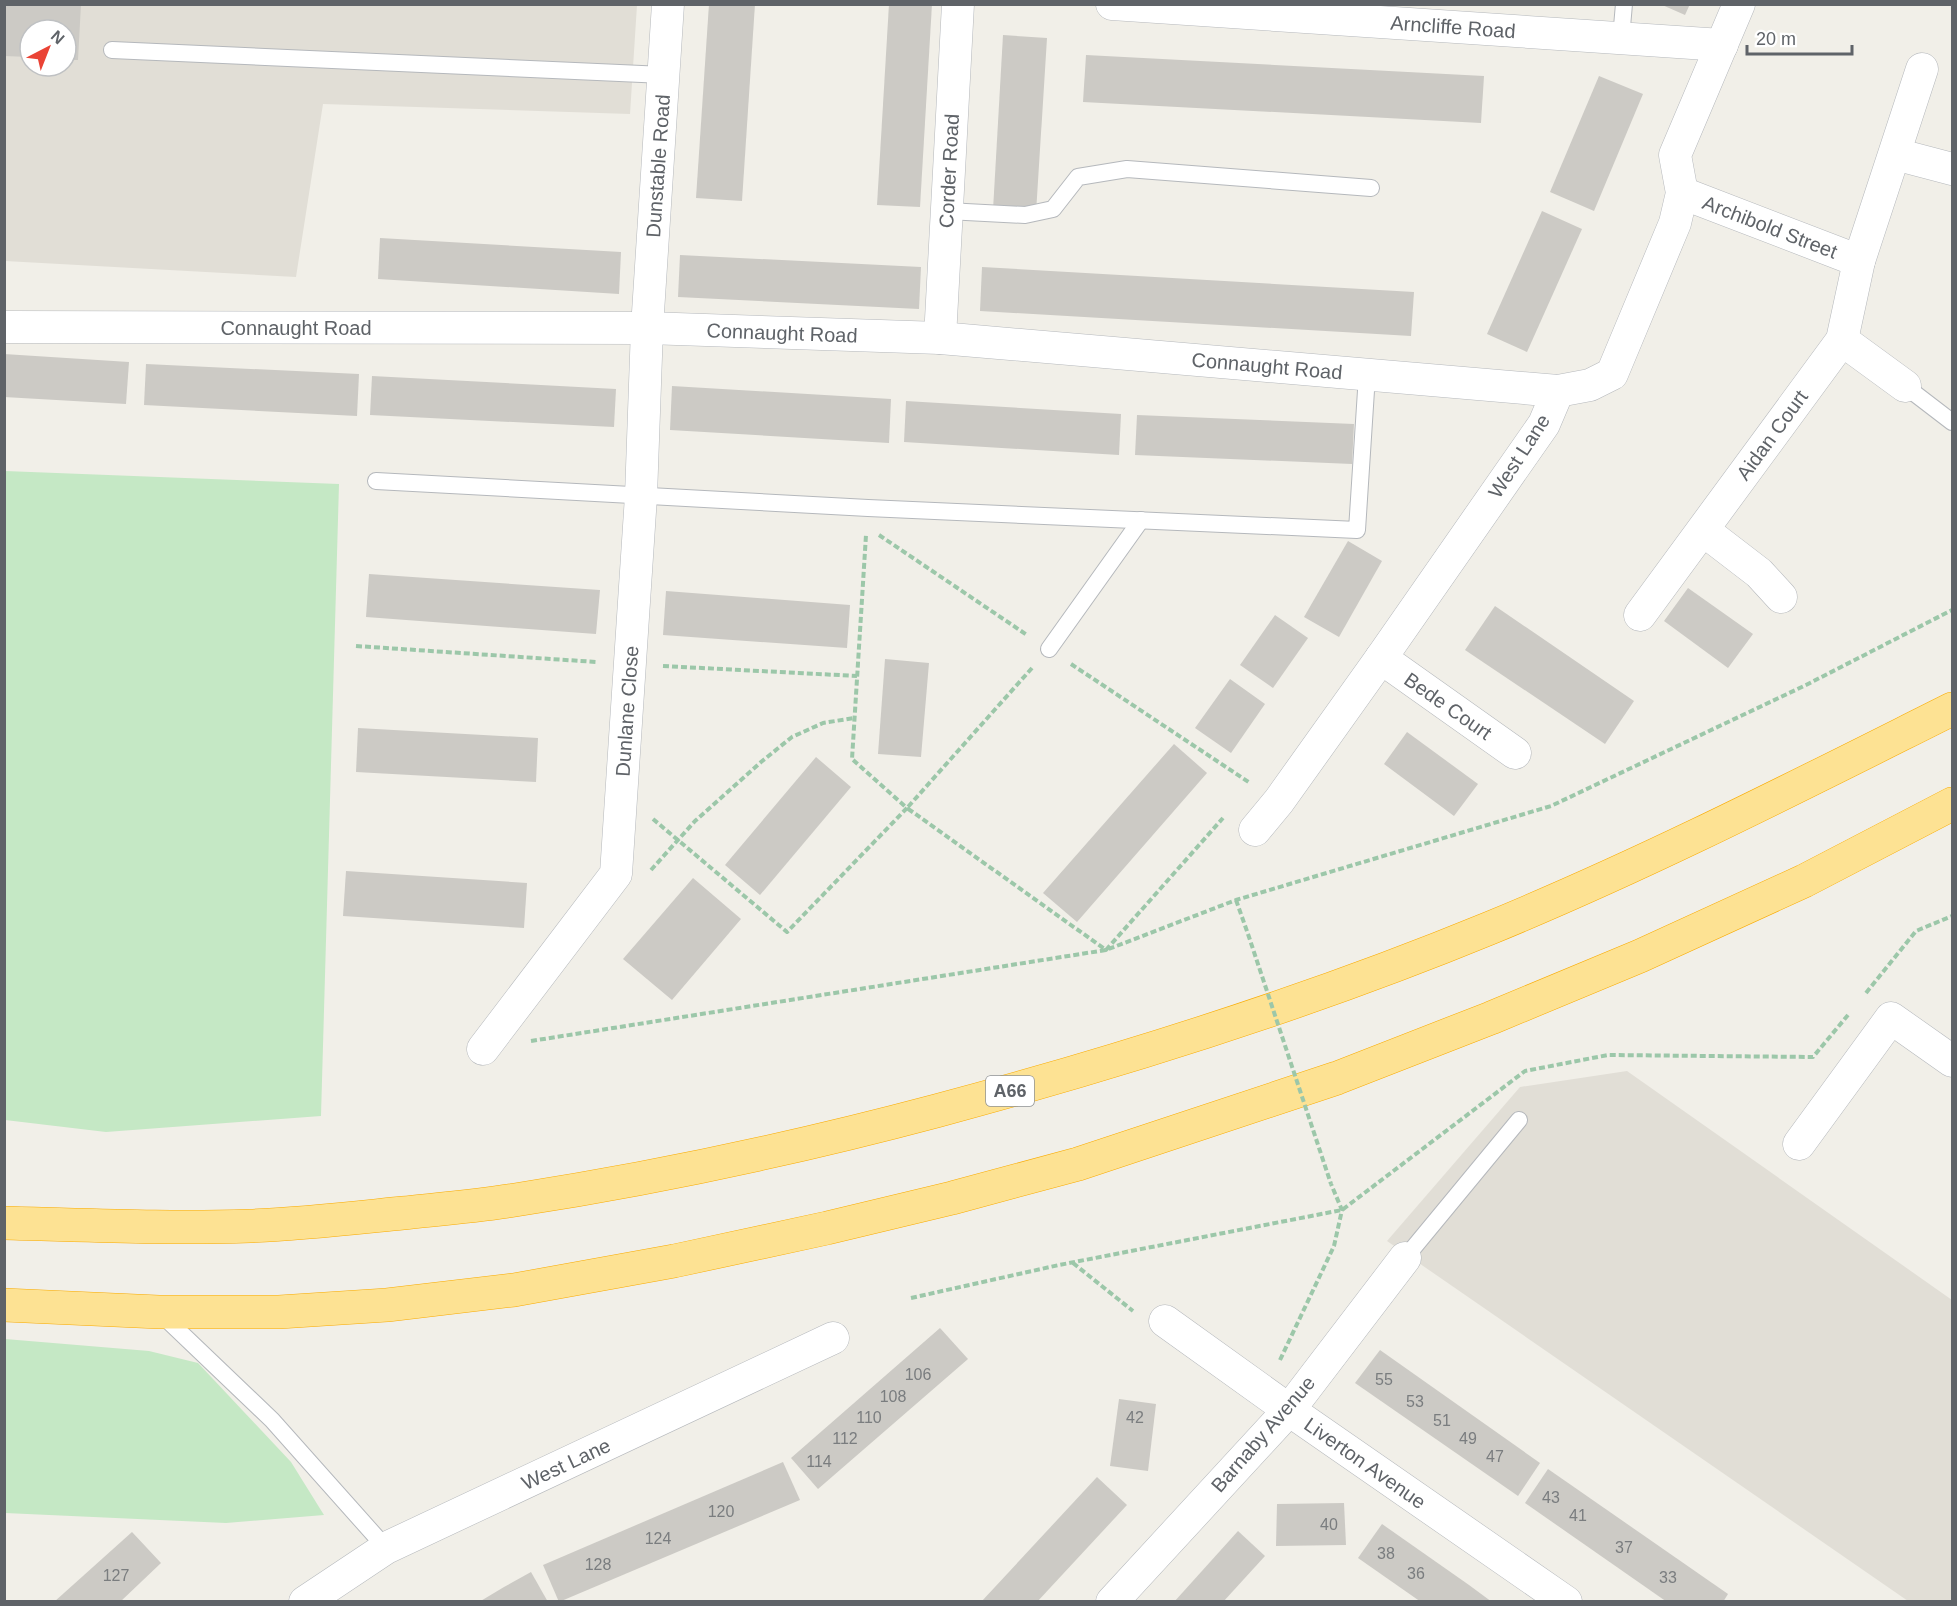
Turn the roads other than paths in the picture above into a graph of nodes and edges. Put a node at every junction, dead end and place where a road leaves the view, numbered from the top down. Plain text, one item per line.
1 (668, 4) edge
2 (958, 4) edge
3 (1112, 4) edge
4 (1624, 4) edge
5 (1739, 4) edge
6 (1621, 38) junction
7 (1722, 45) junction
8 (112, 50) dead end
9 (1922, 69) dead end
10 (664, 75) junction
11 (1894, 154) junction
12 (1953, 169) edge
13 (1371, 188) dead end
14 (1682, 193) junction
15 (947, 211) junction
16 (1859, 261) junction
17 (4, 327) edge
18 (647, 328) junction
19 (940, 338) junction
20 (1842, 340) junction
21 (1367, 375) junction
22 (1905, 386) joint
23 (1557, 391) junction
24 (1953, 422) edge
25 (376, 481) dead end
26 (641, 496) junction
27 (1141, 520) junction
28 (1703, 530) junction
29 (1781, 597) dead end
30 (1640, 615) dead end
31 (1048, 650) road end
32 (1381, 658) junction
33 (1953, 709) edge
34 (1515, 753) dead end
35 (1953, 804) edge
36 (1255, 830) road end
37 (483, 1049) road end
38 (1953, 1061) edge
39 (1519, 1120) dead end
40 (1799, 1144) dead end
41 (4, 1223) edge
42 (1405, 1258) joint
43 (11, 1304) edge
44 (159, 1312) junction
45 (1165, 1321) dead end
46 (833, 1338) dead end
47 (1288, 1410) junction
48 (386, 1548) junction
49 (305, 1602) edge
50 (1112, 1602) edge
51 (1566, 1602) edge

1 - 10 street, Dunstable Road
2 - 15 street, Corder Road
3 - 6 street, Arncliffe Road
4 - 6 lane
5 - 7 street, West Lane
6 - 7 street, Arncliffe Road
7 - 14 street, West Lane
8 - 10 lane
9 - 11 street, Aidan Court
10 - 18 street, Dunstable Road
11 - 12 street
11 - 16 street, Aidan Court
13 - 15 lane
14 - 16 street, Archibold Street
14 - 23 street, West Lane
15 - 19 street, Corder Road
16 - 20 street, Aidan Court
17 - 18 street, Connaught Road
18 - 19 street, Connaught Road
18 - 26 street, Dunlane Close
19 - 21 street, Connaught Road
20 - 22 street
20 - 28 street, Aidan Court
21 - 23 street, Connaught Road
21 - 27 lane
22 - 24 lane
23 - 32 street, West Lane
25 - 26 lane
26 - 27 lane
26 - 37 street, Dunlane Close
27 - 31 lane
28 - 29 street
28 - 30 street, Aidan Court
32 - 34 street, Bede Court
32 - 36 street, West Lane
33 - 41 highway, A66
35 - 44 highway
38 - 40 street
39 - 42 lane
42 - 47 street, Barnaby Avenue
43 - 44 highway
44 - 48 lane
45 - 47 street, Liverton Avenue
46 - 48 street, West Lane
47 - 50 street, Barnaby Avenue
47 - 51 street, Liverton Avenue
48 - 49 street, West Lane

